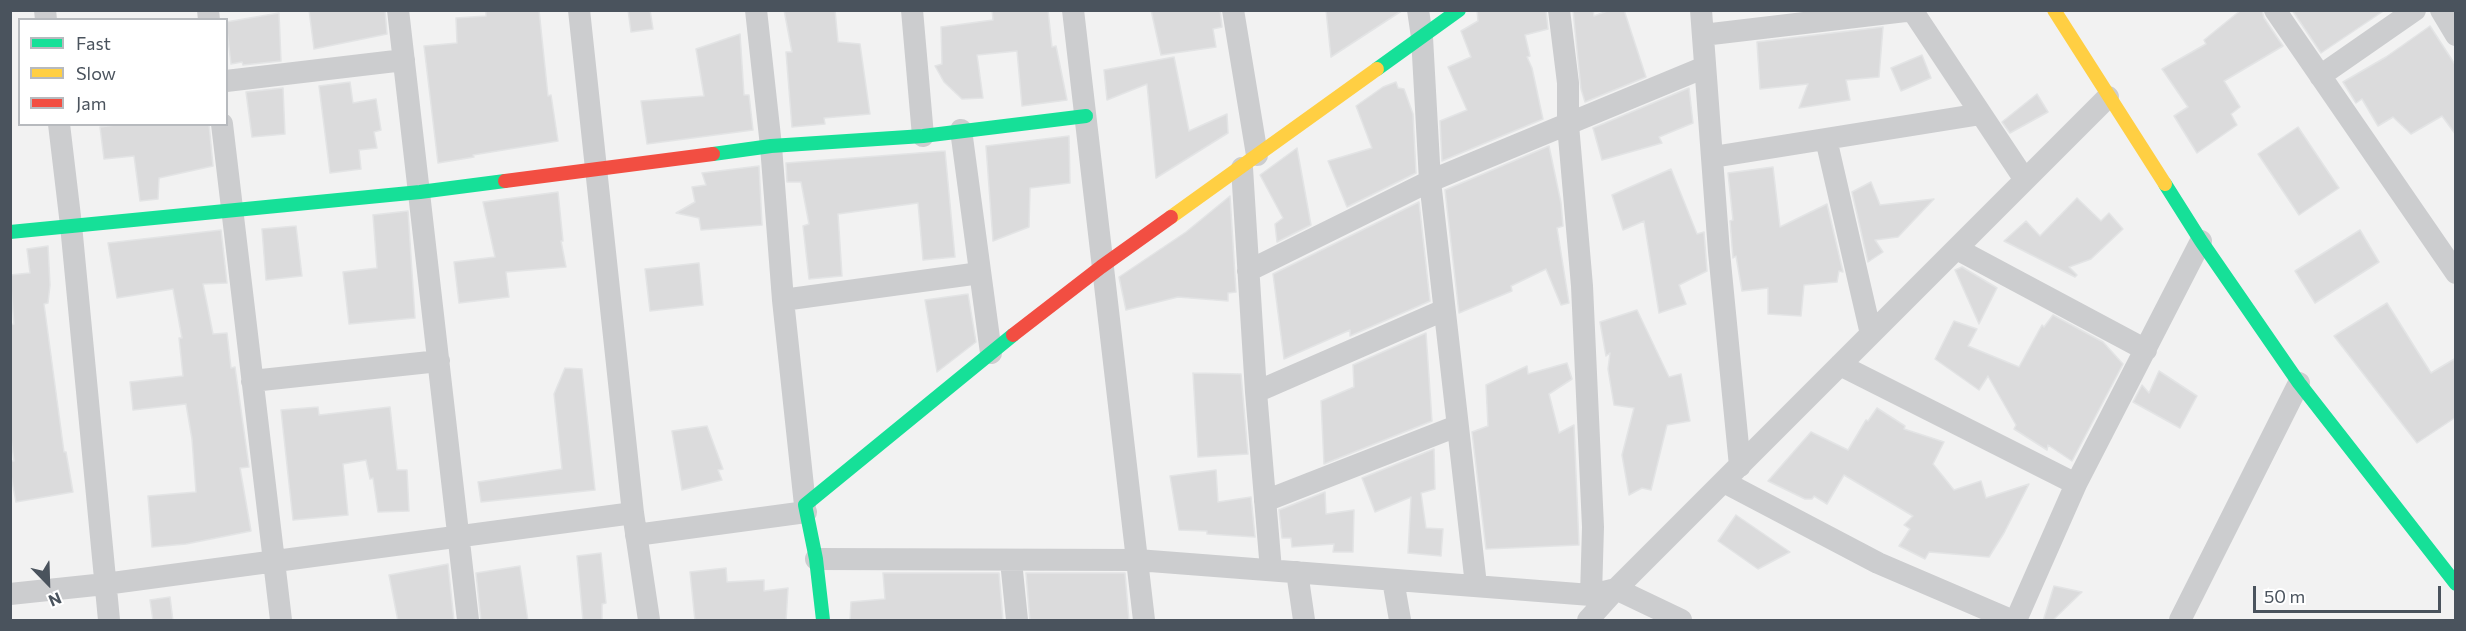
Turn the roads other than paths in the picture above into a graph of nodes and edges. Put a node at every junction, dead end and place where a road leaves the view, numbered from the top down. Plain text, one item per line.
1 (398, 10) edge
2 (579, 10) edge
3 (756, 10) edge
4 (912, 10) edge
5 (1073, 10) edge
6 (1233, 10) edge
7 (1418, 10) edge
8 (1459, 10) edge
9 (1559, 10) edge
10 (1701, 10) edge
11 (2054, 10) edge
12 (2275, 10) edge
13 (2415, 10) edge
14 (2441, 10) edge
15 (1913, 11) edge
16 (1703, 35) junction
17 (2456, 35) edge
18 (1422, 37) junction
19 (404, 60) junction
20 (1705, 67) junction
21 (2320, 76) junction
22 (228, 81) edge
23 (2108, 97) junction
24 (1981, 114) junction
25 (1086, 116) junction
26 (1568, 125) junction
27 (59, 126) edge
28 (222, 126) edge
29 (961, 130) junction
30 (923, 136) junction
31 (1826, 139) junction
32 (771, 146) junction
33 (1713, 157) junction
34 (1250, 162) junction
35 (595, 169) junction
36 (2025, 180) junction
37 (1430, 181) junction
38 (420, 192) junction
39 (232, 210) junction
40 (71, 225) junction
41 (10, 232) edge
42 (2201, 241) junction
43 (1957, 249) junction
44 (1101, 267) junction
45 (1248, 271) junction
46 (980, 273) junction
47 (2456, 273) edge
48 (783, 300) junction
49 (1444, 310) junction
50 (1871, 334) junction
51 (2146, 350) junction
52 (991, 353) junction
53 (439, 361) junction
54 (1840, 366) junction
55 (252, 381) junction
56 (2299, 383) junction
57 (1256, 392) junction
58 (1457, 426) junction
59 (1740, 466) junction
60 (1724, 482) junction
61 (2076, 484) junction
62 (1265, 501) junction
63 (806, 508) junction
64 (633, 513) junction
65 (636, 535) junction
66 (459, 537) junction
67 (816, 559) junction
68 (1137, 560) junction
69 (274, 561) junction
70 (1011, 561) junction
71 (1271, 570) junction
72 (1297, 572) junction
73 (2454, 577) edge
74 (1394, 580) junction
75 (105, 584) junction
76 (1476, 585) junction
77 (1616, 590) junction
78 (10, 594) edge
79 (1591, 595) junction
80 (109, 621) edge
81 (281, 621) edge
82 (468, 621) edge
83 (649, 621) edge
84 (823, 621) edge
85 (1017, 621) edge
86 (1144, 621) edge
87 (1304, 621) edge
88 (1400, 621) edge
89 (1588, 621) edge
90 (1682, 621) edge
91 (2011, 621) edge
92 (2016, 621) edge
93 (2180, 621) edge

1 - 19 street
2 - 35 street
3 - 32 street
4 - 30 street
5 - 25 street
6 - 34 street
7 - 18 street
8 - 18 street
9 - 26 street
10 - 16 street
11 - 23 street
12 - 21 street
13 - 21 street
14 - 17 street
15 - 16 street
15 - 24 street
16 - 20 street
18 - 34 street
18 - 37 street
19 - 22 street
19 - 38 street
20 - 26 street
20 - 33 street
21 - 47 street
23 - 36 street
23 - 42 street
24 - 31 street
24 - 36 street
25 - 29 street
25 - 44 street
26 - 37 street
26 - 79 street
27 - 40 street
28 - 39 street
29 - 30 street
29 - 46 street
30 - 32 street
31 - 33 street
31 - 50 street
32 - 35 street
32 - 48 street
33 - 59 street
34 - 44 street
34 - 45 street
35 - 38 street
35 - 64 street
36 - 43 street
37 - 45 street
37 - 49 street
38 - 39 street
38 - 53 street
39 - 40 street
39 - 55 street
40 - 41 street
40 - 75 street
42 - 51 street
42 - 56 street
43 - 50 street
43 - 51 street
44 - 52 street
44 - 68 street
45 - 57 street
46 - 48 street
46 - 52 street
48 - 63 street
49 - 57 street
49 - 58 street
50 - 54 street
51 - 61 street
52 - 63 street
53 - 55 street
53 - 66 street
54 - 59 street
54 - 61 street
55 - 69 street
56 - 73 street
56 - 93 street
57 - 62 street
58 - 62 street
58 - 76 street
59 - 60 street
60 - 77 street
60 - 91 street
61 - 92 street
62 - 71 street
63 - 65 street
63 - 67 street
64 - 65 street
64 - 66 street
65 - 83 street
66 - 69 street
66 - 82 street
67 - 70 street
67 - 84 street
68 - 70 street
68 - 71 street
68 - 86 street
69 - 75 street
69 - 81 street
70 - 85 street
71 - 72 street
72 - 74 street
72 - 87 street
74 - 76 street
74 - 88 street
75 - 78 street
75 - 80 street
76 - 79 street
77 - 79 street
77 - 89 street
77 - 90 street

